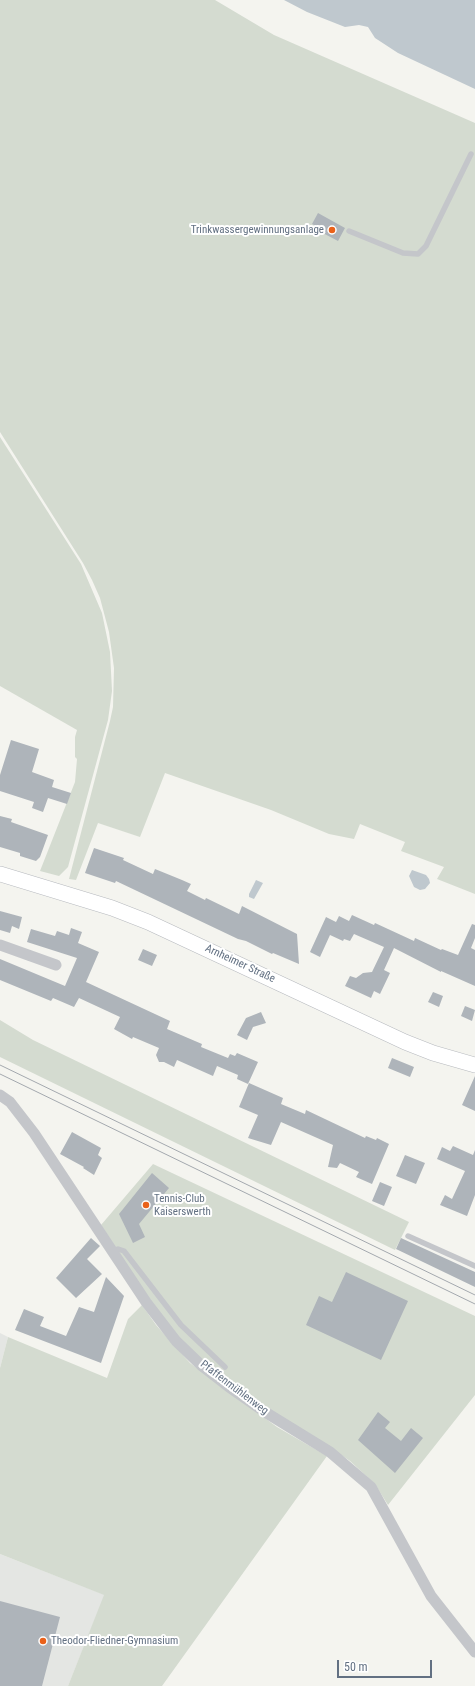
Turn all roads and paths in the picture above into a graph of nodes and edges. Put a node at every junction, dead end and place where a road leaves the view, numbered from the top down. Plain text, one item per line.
1 (471, 154) dead end
2 (349, 231) dead end
3 (0, 874) edge
4 (0, 945) edge
5 (56, 965) dead end
6 (475, 1065) edge
7 (0, 1094) edge
8 (408, 1236) dead end
9 (112, 1251) junction
10 (475, 1266) edge
11 (225, 1367) dead end
12 (475, 1652) edge

1 - 2 lane
3 - 6 main road, Arnheimer Straße
4 - 5 street
7 - 9 street, Pfaffenmühlenweg
8 - 10 lane
9 - 11 lane
9 - 12 street, Pfaffenmühlenweg

